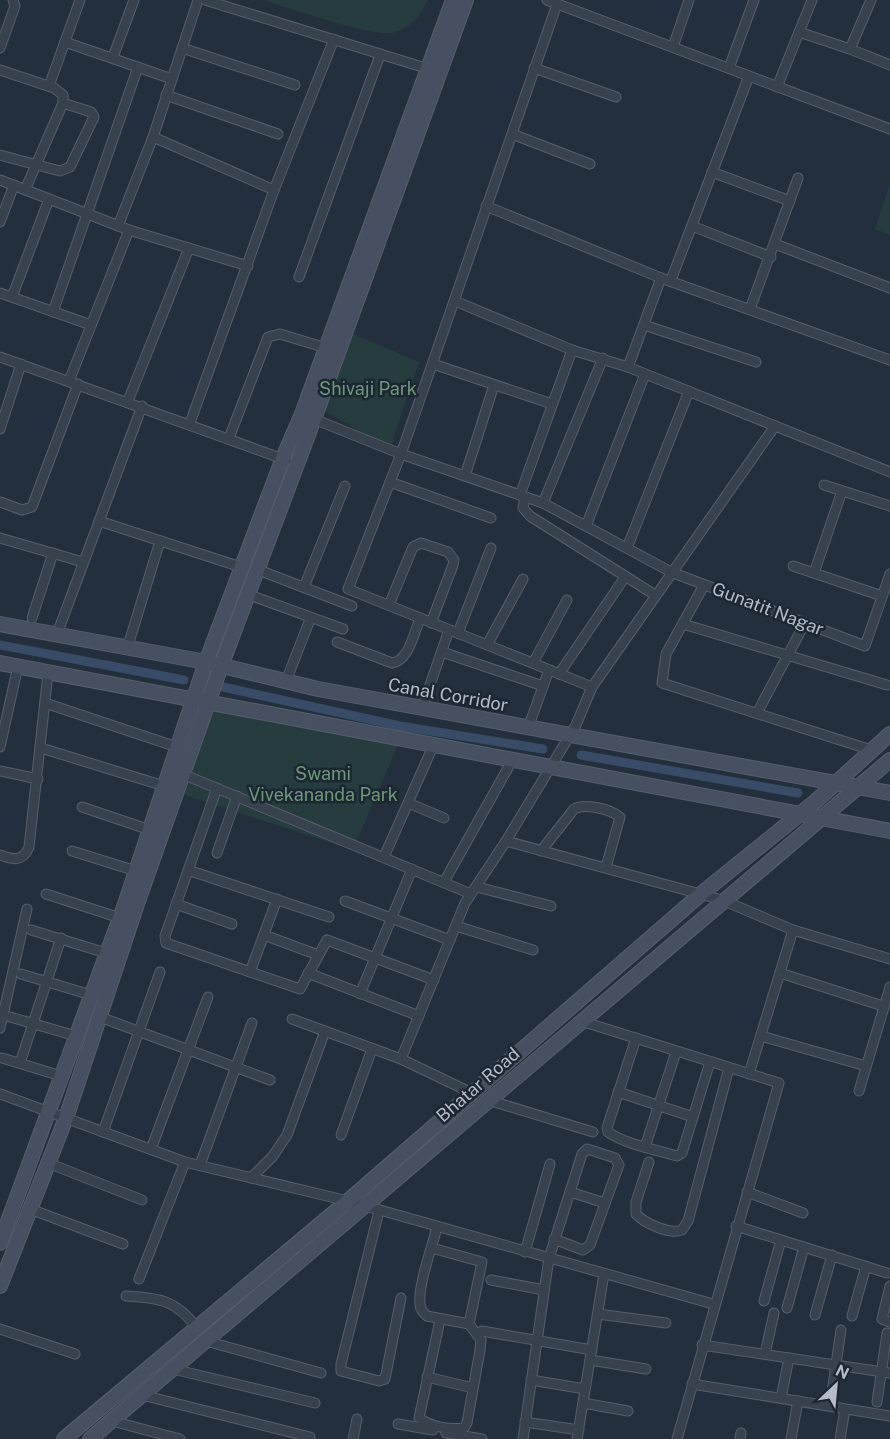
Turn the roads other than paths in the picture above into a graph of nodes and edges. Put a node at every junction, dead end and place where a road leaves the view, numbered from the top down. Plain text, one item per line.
1 (13, 0) edge
2 (80, 0) edge
3 (134, 0) edge
4 (198, 0) edge
5 (205, 0) edge
6 (453, 0) edge
7 (466, 0) edge
8 (689, 0) edge
9 (754, 0) edge
10 (812, 0) edge
11 (871, 0) edge
12 (552, 2) edge
13 (799, 32) junction
14 (334, 39) junction
15 (65, 42) junction
16 (673, 47) junction
17 (0, 48) edge
18 (182, 48) junction
19 (850, 49) junction
20 (380, 55) junction
21 (113, 57) junction
22 (890, 65) edge
23 (138, 67) junction
24 (534, 68) junction
25 (729, 68) junction
26 (0, 70) edge
27 (434, 70) junction
28 (749, 76) junction
29 (172, 79) junction
30 (296, 85) dead end
31 (49, 86) junction
32 (777, 87) junction
33 (166, 95) junction
34 (616, 97) dead end
35 (63, 103) junction
36 (890, 129) edge
37 (279, 134) dead end
38 (512, 134) junction
39 (153, 137) junction
40 (0, 155) edge
41 (590, 164) dead end
42 (34, 165) junction
43 (712, 172) junction
44 (798, 178) dead end
45 (0, 180) edge
46 (14, 185) junction
47 (274, 189) junction
48 (25, 190) junction
49 (49, 199) junction
50 (790, 201) junction
51 (486, 206) junction
52 (87, 214) junction
53 (0, 222) edge
54 (118, 226) junction
55 (692, 226) junction
56 (129, 230) junction
57 (776, 244) junction
58 (189, 248) junction
59 (771, 257) junction
60 (248, 266) junction
61 (299, 277) dead end
62 (666, 279) junction
63 (890, 288) edge
64 (0, 293) edge
65 (12, 297) junction
66 (455, 301) junction
67 (750, 309) junction
68 (53, 312) junction
69 (91, 325) junction
70 (644, 325) junction
71 (326, 348) junction
72 (572, 350) junction
73 (0, 357) edge
74 (603, 358) junction
75 (890, 360) edge
76 (756, 362) dead end
77 (21, 364) junction
78 (433, 364) junction
79 (628, 367) junction
80 (645, 374) junction
81 (74, 383) junction
82 (494, 385) junction
83 (689, 391) junction
84 (128, 401) junction
85 (552, 404) junction
86 (142, 406) junction
87 (308, 416) junction
88 (190, 423) junction
89 (775, 426) junction
90 (0, 429) edge
91 (229, 438) junction
92 (401, 454) junction
93 (283, 458) junction
94 (297, 463) junction
95 (890, 472) edge
96 (465, 476) junction
97 (390, 482) junction
98 (824, 485) dead end
99 (345, 486) dead end
100 (842, 491) junction
101 (522, 496) junction
102 (0, 502) edge
103 (543, 503) junction
104 (890, 506) edge
105 (491, 518) dead end
106 (99, 522) junction
107 (586, 526) junction
108 (160, 541) junction
109 (1, 542) edge
110 (490, 548) dead end
111 (627, 548) junction
112 (53, 553) junction
113 (83, 562) junction
114 (793, 566) dead end
115 (250, 568) junction
116 (671, 572) junction
117 (814, 573) junction
118 (890, 574) edge
119 (625, 577) junction
120 (523, 579) dead end
121 (704, 585) junction
122 (304, 587) junction
123 (247, 594) junction
124 (655, 595) junction
125 (882, 596) junction
126 (567, 600) dead end
127 (389, 605) junction
128 (352, 606) dead end
129 (311, 617) junction
130 (32, 618) dead end
131 (420, 619) junction
132 (431, 622) junction
133 (805, 623) junction
134 (0, 624) edge
135 (683, 624) junction
136 (343, 629) dead end
137 (454, 632) junction
138 (57, 634) junction
139 (337, 642) dead end
140 (487, 645) junction
141 (127, 649) junction
142 (442, 652) junction
143 (789, 654) junction
144 (206, 662) junction
145 (0, 663) edge
146 (533, 663) junction
147 (18, 666) junction
148 (221, 666) junction
149 (549, 670) junction
150 (48, 673) junction
151 (559, 674) junction
152 (286, 681) junction
153 (887, 685) dead end
154 (543, 686) junction
155 (592, 687) junction
156 (193, 701) junction
157 (45, 703) junction
158 (208, 704) junction
159 (422, 708) junction
160 (757, 713) junction
161 (528, 728) junction
162 (890, 734) edge
163 (569, 735) junction
164 (434, 744) junction
165 (0, 747) edge
166 (177, 747) junction
167 (41, 748) junction
168 (871, 750) junction
169 (513, 759) junction
170 (890, 760) edge
171 (550, 766) junction
172 (170, 768) junction
173 (0, 771) edge
174 (184, 774) junction
175 (38, 779) junction
176 (838, 783) junction
177 (164, 786) junction
178 (860, 787) junction
179 (217, 788) junction
180 (890, 793) edge
181 (237, 796) junction
182 (408, 803) junction
183 (82, 807) dead end
184 (801, 813) junction
185 (444, 818) dead end
186 (823, 818) junction
187 (150, 830) junction
188 (890, 831) edge
189 (506, 841) junction
190 (72, 851) dead end
191 (541, 851) junction
192 (217, 853) dead end
193 (0, 855) edge
194 (384, 857) junction
195 (606, 867) junction
196 (412, 869) junction
197 (188, 870) junction
198 (136, 871) junction
199 (444, 882) junction
200 (474, 890) junction
201 (46, 894) dead end
202 (701, 894) junction
203 (277, 899) junction
204 (722, 900) junction
205 (345, 901) dead end
206 (176, 904) junction
207 (551, 906) dead end
208 (27, 909) dead end
209 (329, 917) dead end
210 (120, 918) junction
211 (391, 919) junction
212 (232, 924) dead end
213 (456, 926) junction
214 (32, 930) dead end
215 (793, 930) junction
216 (264, 935) junction
217 (61, 938) junction
218 (450, 940) junction
219 (533, 950) dead end
220 (106, 953) junction
221 (318, 955) junction
222 (375, 958) junction
223 (890, 959) edge
224 (160, 972) dead end
225 (250, 972) junction
226 (308, 973) junction
227 (780, 973) junction
228 (21, 974) dead end
229 (47, 981) junction
230 (434, 981) junction
231 (890, 987) edge
232 (360, 994) junction
233 (90, 995) junction
234 (208, 997) dead end
235 (883, 1006) junction
236 (419, 1016) junction
237 (10, 1017) dead end
238 (100, 1017) junction
239 (292, 1019) dead end
240 (581, 1021) junction
241 (252, 1023) dead end
242 (33, 1024) junction
243 (0, 1028) edge
244 (139, 1031) junction
245 (325, 1031) junction
246 (76, 1036) junction
247 (760, 1036) junction
248 (636, 1038) junction
249 (188, 1049) junction
250 (372, 1049) junction
251 (676, 1052) junction
252 (2, 1058) dead end
253 (401, 1059) junction
254 (710, 1062) junction
255 (20, 1063) junction
256 (236, 1066) junction
257 (866, 1066) junction
258 (729, 1068) junction
259 (749, 1074) junction
260 (61, 1076) junction
261 (270, 1080) dead end
262 (859, 1091) dead end
263 (618, 1092) junction
264 (0, 1094) edge
265 (472, 1094) junction
266 (488, 1100) junction
267 (658, 1106) junction
268 (48, 1111) junction
269 (693, 1117) junction
270 (66, 1118) junction
271 (103, 1132) junction
272 (593, 1132) dead end
273 (342, 1135) dead end
274 (645, 1147) junction
275 (151, 1149) junction
276 (185, 1162) junction
277 (649, 1162) dead end
278 (48, 1163) junction
279 (550, 1164) dead end
280 (200, 1165) junction
281 (251, 1178) junction
282 (570, 1192) junction
283 (747, 1192) junction
284 (142, 1200) dead end
285 (348, 1201) junction
286 (605, 1203) junction
287 (363, 1206) junction
288 (30, 1209) junction
289 (380, 1210) junction
290 (803, 1213) dead end
291 (736, 1226) junction
292 (437, 1227) junction
293 (554, 1239) junction
294 (782, 1240) junction
295 (0, 1242) edge
296 (123, 1244) dead end
297 (804, 1247) junction
298 (432, 1248) junction
299 (525, 1252) junction
300 (832, 1256) junction
301 (549, 1258) junction
302 (866, 1266) junction
303 (887, 1273) dead end
304 (604, 1274) junction
305 (139, 1278) dead end
306 (490, 1280) dead end
307 (0, 1286) edge
308 (890, 1286) edge
309 (544, 1290) junction
310 (126, 1296) dead end
311 (400, 1298) dead end
312 (764, 1301) dead end
313 (713, 1304) junction
314 (787, 1308) dead end
315 (774, 1312) dead end
316 (598, 1314) junction
317 (815, 1315) dead end
318 (852, 1316) dead end
319 (440, 1320) junction
320 (890, 1322) edge
321 (666, 1323) dead end
322 (469, 1324) junction
323 (0, 1329) edge
324 (197, 1329) junction
325 (841, 1330) dead end
326 (482, 1331) dead end
327 (887, 1333) dead end
328 (206, 1341) junction
329 (537, 1341) junction
330 (702, 1345) junction
331 (75, 1354) dead end
332 (765, 1354) junction
333 (591, 1355) junction
334 (789, 1358) junction
335 (836, 1366) junction
336 (173, 1369) junction
337 (646, 1369) dead end
338 (321, 1373) dead end
339 (886, 1373) edge
340 (427, 1377) junction
341 (531, 1380) junction
342 (692, 1384) junction
343 (473, 1388) junction
344 (585, 1389) junction
345 (142, 1395) junction
346 (781, 1398) junction
347 (798, 1401) junction
348 (877, 1402) dead end
349 (315, 1403) dead end
350 (583, 1403) junction
351 (830, 1406) junction
352 (845, 1409) junction
353 (628, 1411) dead end
354 (890, 1416) edge
355 (357, 1419) dead end
356 (112, 1421) junction
357 (525, 1422) junction
358 (398, 1424) dead end
359 (578, 1435) edge
360 (310, 1437) dead end
361 (456, 1437) edge
362 (64, 1439) edge
363 (90, 1439) edge
364 (180, 1439) edge
365 (353, 1439) edge
366 (482, 1439) edge
367 (523, 1439) edge
368 (677, 1439) edge
369 (791, 1439) edge
370 (840, 1439) edge

1 - 17 street
2 - 15 street
3 - 21 street
4 - 18 street
5 - 14 street
6 - 27 street
7 - 27 street
8 - 16 street
9 - 25 street
10 - 13 street
11 - 19 street
12 - 16 street
12 - 24 street
13 - 19 street
13 - 32 street
14 - 20 street
14 - 47 street
15 - 21 street
15 - 31 street
16 - 25 street
18 - 29 street
18 - 30 street
19 - 22 street
20 - 27 street
20 - 61 street
21 - 23 street
23 - 29 street
23 - 52 street
24 - 34 street
24 - 38 street
25 - 28 street
26 - 31 street
27 - 71 street
27 - 87 street
28 - 32 street
28 - 43 street
29 - 33 street
31 - 35 street
32 - 36 street
33 - 37 street
33 - 39 street
35 - 42 street
35 - 42 street
38 - 41 street
38 - 51 street
39 - 47 street
39 - 54 street
40 - 42 street
42 - 48 street
43 - 50 street
43 - 55 street
44 - 50 street
45 - 46 street
46 - 48 street
46 - 53 street
47 - 60 street
48 - 49 street
49 - 52 street
49 - 65 street
50 - 57 street
51 - 62 street
51 - 66 street
52 - 54 street
52 - 68 street
54 - 56 street
55 - 59 street
55 - 62 street
56 - 58 street
56 - 69 street
57 - 59 street
57 - 63 street
58 - 60 street
58 - 84 street
59 - 67 street
60 - 88 street
62 - 67 street
62 - 70 street
64 - 65 street
65 - 68 street
66 - 72 street
66 - 78 street
67 - 75 street
68 - 69 street
69 - 81 street
70 - 76 street
70 - 79 street
71 - 87 street
71 - 91 street
72 - 74 street
72 - 85 street
73 - 77 street
74 - 79 street
74 - 103 street
77 - 81 street
77 - 90 street
78 - 82 street
78 - 92 street
79 - 80 street
80 - 83 street
80 - 107 street
81 - 84 street
81 - 102 street
82 - 85 street
82 - 96 street
83 - 89 street
83 - 111 street
84 - 86 street
85 - 101 street
86 - 88 street
86 - 106 street
87 - 92 street, Gunatit Nagar
87 - 93 street
87 - 94 street
88 - 91 street
89 - 95 street
89 - 116 street
91 - 93 street
92 - 96 street, Gunatit Nagar
92 - 97 street
93 - 94 street
93 - 115 street
94 - 115 street
96 - 101 street, Gunatit Nagar
97 - 105 street
97 - 127 street
98 - 100 street
99 - 122 street
100 - 104 street
100 - 117 street
101 - 103 street, Gunatit Nagar
101 - 119 street
103 - 107 street, Gunatit Nagar
106 - 108 street
106 - 113 street
107 - 111 street, Gunatit Nagar
108 - 115 street
108 - 141 street
109 - 112 street
110 - 137 street
111 - 116 street, Gunatit Nagar
112 - 113 street
112 - 130 street
113 - 138 street
114 - 117 street
115 - 122 street
115 - 123 street
115 - 144 street
116 - 121 street, Gunatit Nagar
116 - 124 street
117 - 125 street
118 - 125 street
119 - 124 street
119 - 151 street
120 - 140 street
121 - 133 street, Gunatit Nagar
121 - 135 street
122 - 128 street
123 - 129 street
123 - 148 street
124 - 155 street
125 - 133 street, Gunatit Nagar
126 - 146 street
127 - 131 street
127 - 132 street
129 - 136 street
129 - 152 street
131 - 132 street
131 - 139 street
132 - 137 street
133 - 143 street
134 - 138 street, Canal Corridor
135 - 143 street
135 - 160 street
137 - 140 street
137 - 142 street
138 - 141 street, Canal Corridor
140 - 146 street
141 - 144 street, Canal Corridor
142 - 154 street
142 - 159 street
143 - 153 street
143 - 160 street
144 - 148 street, Canal Corridor
144 - 156 street
145 - 147 street
146 - 149 street
147 - 150 street
147 - 165 street
148 - 152 street, Canal Corridor
148 - 158 street
149 - 151 street
149 - 154 street
150 - 156 street
150 - 157 street
151 - 155 street
152 - 159 street, Canal Corridor
154 - 161 street
155 - 163 street
156 - 158 street
156 - 166 street
157 - 166 street
157 - 167 street
158 - 164 street
158 - 174 street
159 - 161 street, Canal Corridor
160 - 168 street
161 - 163 street, Canal Corridor
162 - 168 street
163 - 171 street
163 - 176 street, Canal Corridor
164 - 169 street
164 - 182 street
166 - 172 street
167 - 175 street
167 - 177 street
168 - 176 street
169 - 171 street
169 - 199 street
170 - 178 street, Bhatar Road
171 - 184 street
171 - 189 street
172 - 174 street
172 - 177 street
173 - 175 street
174 - 179 street
174 - 238 street
175 - 193 street
176 - 178 street, Canal Corridor
176 - 184 street
177 - 187 street
178 - 180 street, Canal Corridor
178 - 186 street, Bhatar Road
179 - 181 street
179 - 197 street
181 - 192 street
181 - 194 street
182 - 185 street
182 - 194 street
183 - 187 street
184 - 186 street
184 - 202 street
186 - 188 street
186 - 204 street, Bhatar Road
187 - 198 street
189 - 191 street
189 - 200 street
190 - 198 street
191 - 195 street
191 - 195 street
194 - 196 street
195 - 202 street
196 - 199 street
196 - 211 street
197 - 203 street
197 - 206 street
198 - 210 street
199 - 200 street
200 - 207 street
200 - 213 street
201 - 210 street
202 - 204 street
202 - 265 street
203 - 209 street
203 - 216 street
204 - 215 street
204 - 240 street, Bhatar Road
205 - 211 street
206 - 212 street
206 - 225 street
208 - 243 street
210 - 220 street
211 - 218 street
211 - 222 street
213 - 218 street
213 - 219 street
214 - 217 street
215 - 223 street
215 - 227 street
216 - 221 street
216 - 225 street
217 - 220 street
217 - 229 street
218 - 230 street
220 - 233 street
221 - 222 street
221 - 226 street
222 - 230 street
222 - 232 street
224 - 244 street
225 - 226 street
226 - 232 street
227 - 235 street
227 - 247 street
228 - 229 street
229 - 233 street
229 - 242 street
230 - 236 street
231 - 235 street
232 - 236 street
233 - 246 street
234 - 249 street
235 - 257 street
236 - 253 street
237 - 242 street
238 - 244 street
238 - 270 street
239 - 245 street
240 - 248 street
240 - 266 street, Bhatar Road
241 - 256 street
242 - 246 street
242 - 255 street
244 - 249 street
244 - 271 street
245 - 250 street
245 - 281 street
246 - 260 street
247 - 257 street
247 - 259 street
248 - 251 street
248 - 263 street
249 - 256 street
249 - 275 street
250 - 253 street
250 - 273 street
251 - 254 street
251 - 267 street
252 - 255 street
253 - 265 street
254 - 258 street
254 - 269 street
255 - 260 street
256 - 261 street
256 - 280 street
257 - 262 street
258 - 259 street
258 - 277 street
259 - 283 street
260 - 268 street
263 - 267 street
263 - 274 street
264 - 268 street
265 - 285 street
266 - 272 street
266 - 287 street, Bhatar Road
267 - 269 street
267 - 274 street
268 - 270 street
268 - 295 street
269 - 274 street
270 - 271 street
270 - 278 street
271 - 275 street
275 - 276 street
276 - 280 street
276 - 305 street
278 - 284 street
278 - 288 street
279 - 299 street
280 - 281 street
281 - 285 street
282 - 286 street
282 - 286 street
282 - 293 street
283 - 290 street
283 - 291 street
285 - 287 street
285 - 324 street
286 - 293 street
287 - 289 street
287 - 328 street, Bhatar Road
288 - 296 street
288 - 307 street
289 - 292 street
289 - 311 street
291 - 294 street
291 - 313 street
292 - 298 street
292 - 299 street
293 - 301 street
294 - 297 street
294 - 312 street
297 - 300 street
297 - 314 street
298 - 319 street
298 - 322 street
299 - 301 street
300 - 302 street
300 - 317 street
301 - 304 street
301 - 309 street
302 - 303 street
302 - 318 street
304 - 313 street
304 - 316 street
306 - 309 street
308 - 320 street
309 - 329 street
310 - 324 street
313 - 330 street
315 - 332 street
316 - 321 street
316 - 333 street
319 - 322 street
319 - 340 street
322 - 343 street
323 - 331 street
324 - 362 street
325 - 335 street
326 - 329 street
327 - 339 street
328 - 336 street, Bhatar Road
328 - 338 street
329 - 333 street
329 - 341 street
330 - 332 street
330 - 342 street
332 - 334 street
333 - 337 street
333 - 344 street
334 - 335 street
334 - 346 street
335 - 339 street
335 - 351 street
336 - 345 street, Bhatar Road
336 - 349 street
339 - 348 street
340 - 343 street
340 - 343 street
341 - 344 street
341 - 357 street
342 - 346 street
342 - 368 street
344 - 350 street
345 - 356 street, Bhatar Road
345 - 360 street
346 - 347 street
347 - 351 street
347 - 369 street
350 - 353 street
350 - 359 street
351 - 352 street
352 - 354 street
352 - 370 street
355 - 365 street
356 - 363 street, Bhatar Road
356 - 364 street
357 - 359 street
357 - 367 street
358 - 361 street
361 - 366 street

